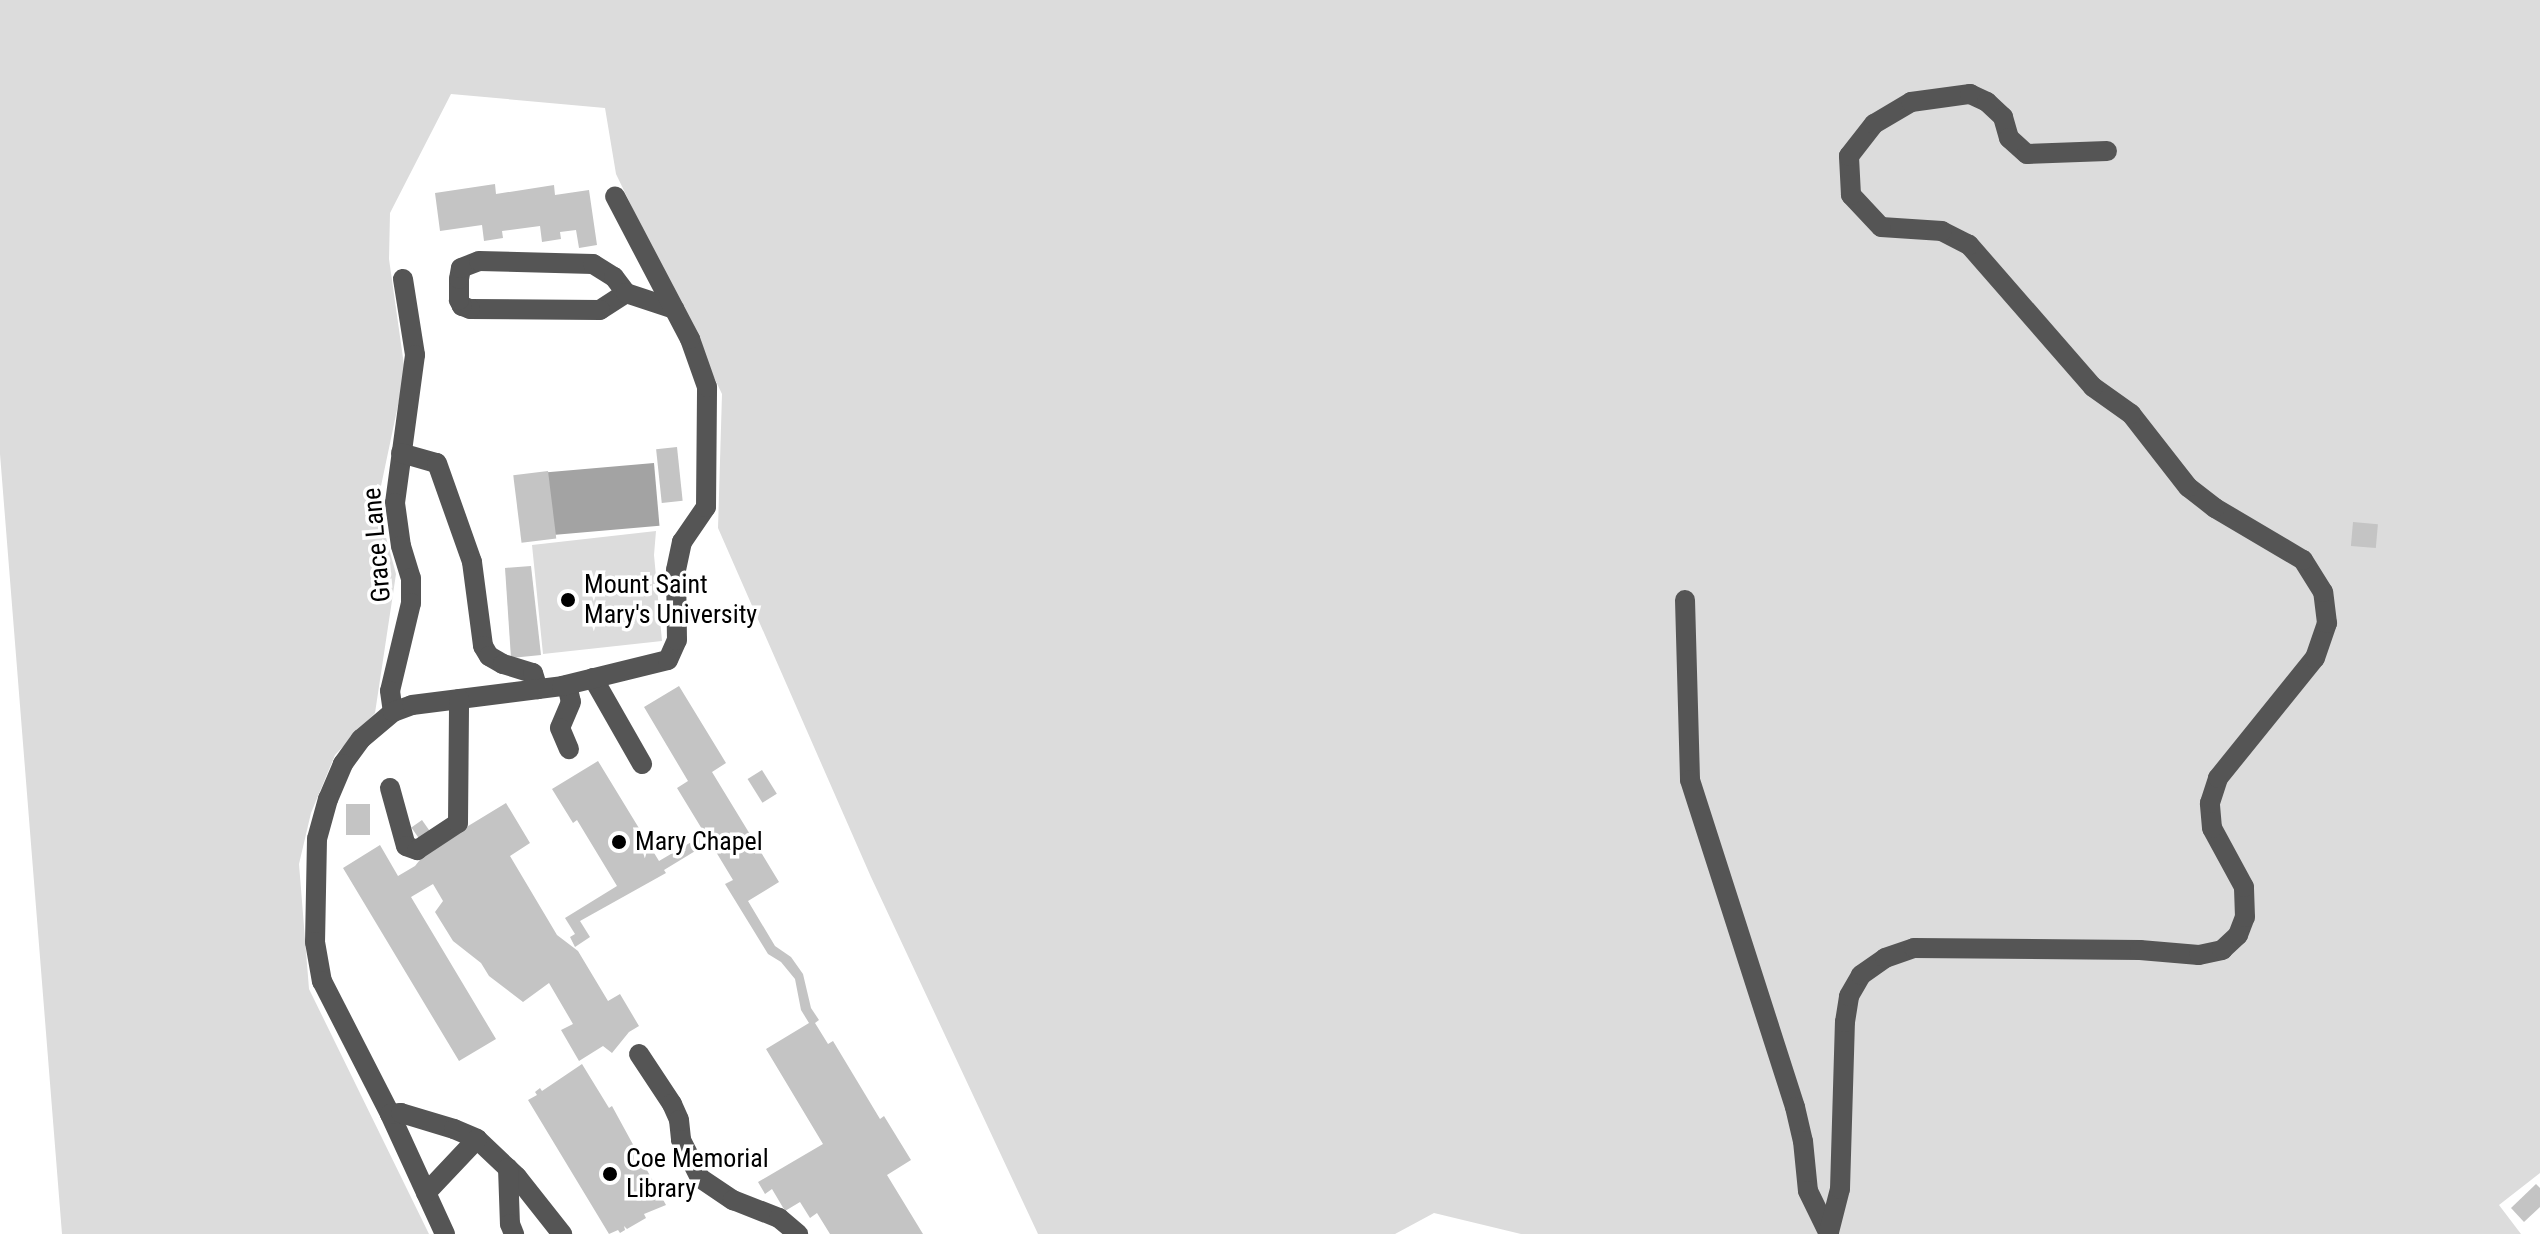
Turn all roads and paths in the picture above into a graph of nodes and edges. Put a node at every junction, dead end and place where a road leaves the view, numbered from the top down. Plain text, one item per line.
1 (2107, 151) dead end
2 (615, 196) dead end
3 (403, 279) dead end
4 (626, 293) junction
5 (674, 309) junction
6 (401, 453) junction
7 (1685, 600) dead end
8 (593, 678) junction
9 (567, 685) junction
10 (538, 689) junction
11 (459, 699) junction
12 (393, 712) junction
13 (569, 749) dead end
14 (642, 764) dead end
15 (390, 788) dead end
16 (639, 1054) dead end
17 (390, 1114) junction
18 (477, 1139) junction
19 (508, 1168) junction
20 (426, 1193) junction
21 (1829, 1233) edge
22 (445, 1234) edge
23 (514, 1234) edge
24 (562, 1234) edge
25 (798, 1234) edge

1 - 21 street
2 - 5 street
3 - 6 street, Grace Lane
4 - 4 street
4 - 5 street
5 - 8 street
6 - 10 street
6 - 12 street, Grace Lane
7 - 21 street
8 - 9 street
8 - 14 street
9 - 10 street
9 - 13 street
10 - 11 street
11 - 12 street
11 - 15 street
12 - 17 street
16 - 25 street
17 - 18 street
17 - 20 street
18 - 19 street
18 - 20 street
19 - 23 street
19 - 24 street
20 - 22 street

